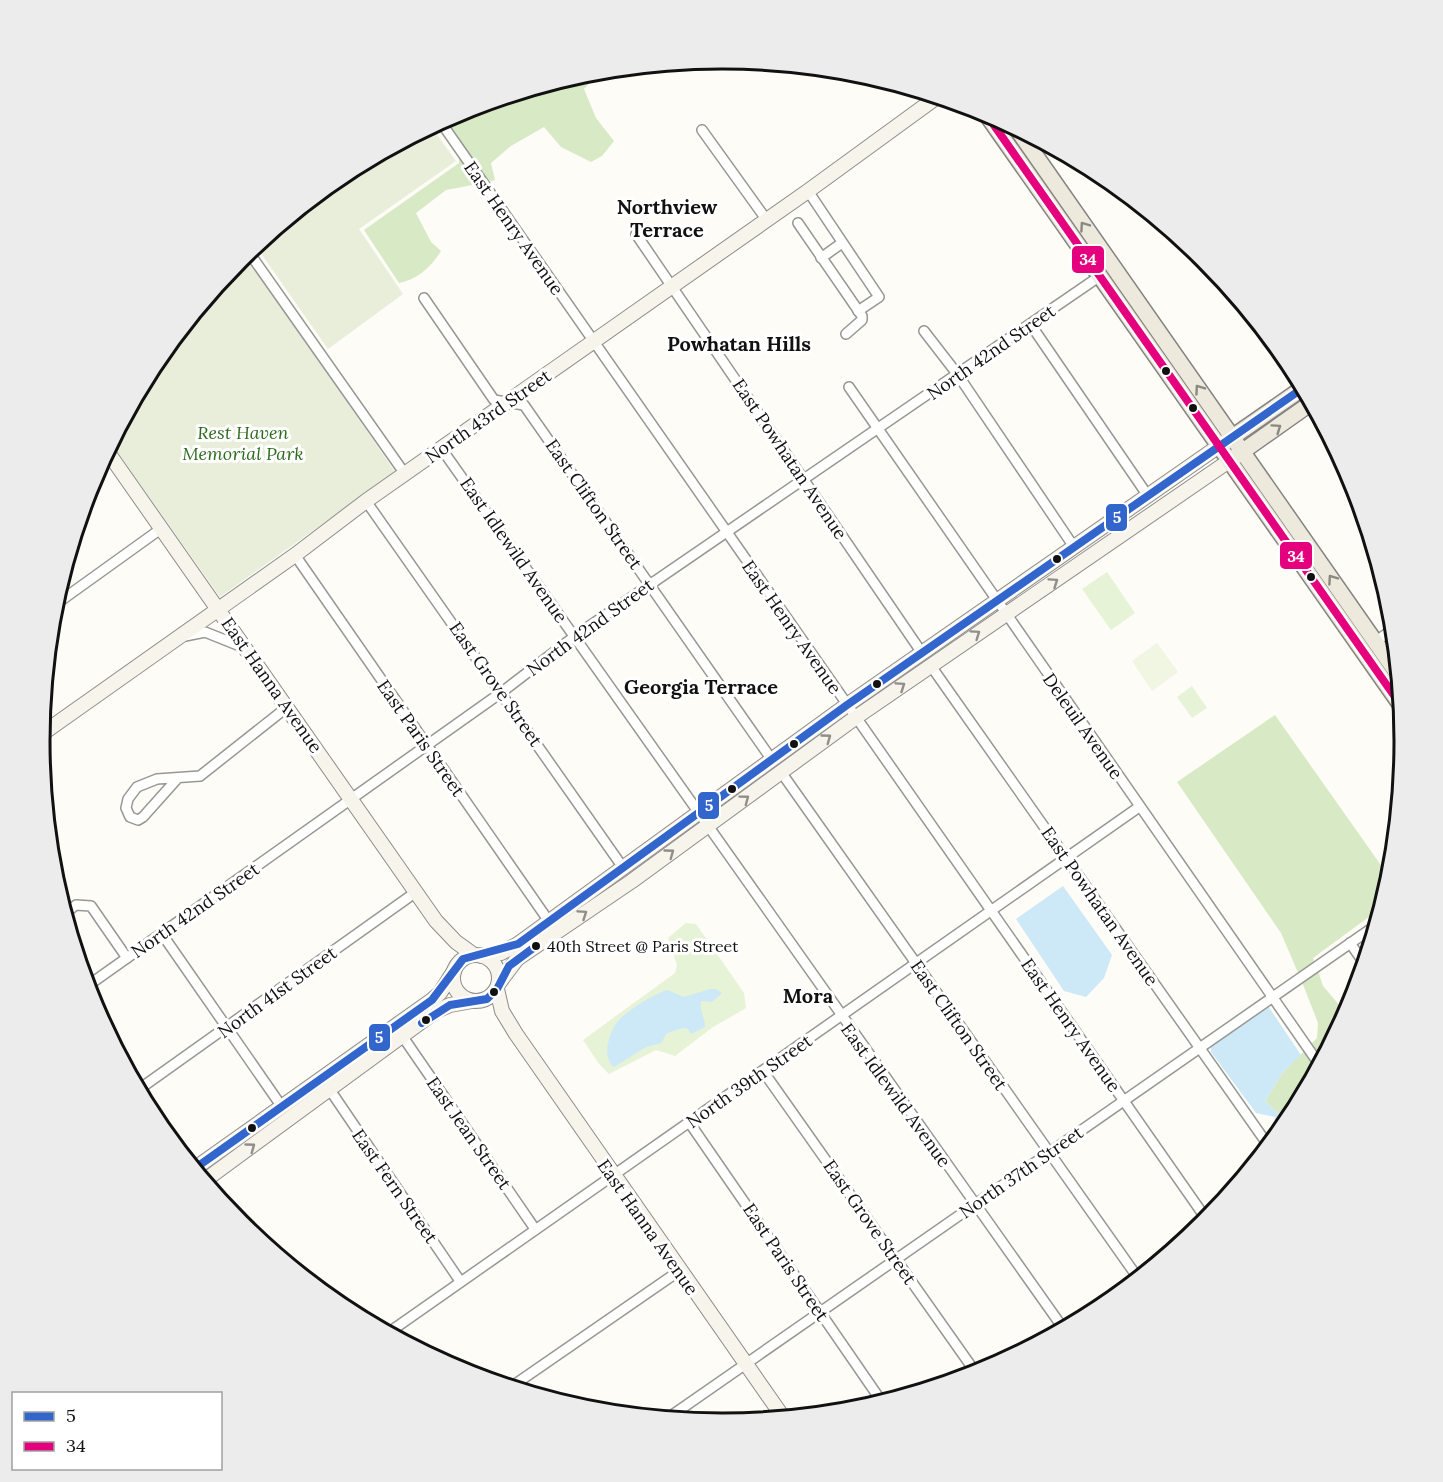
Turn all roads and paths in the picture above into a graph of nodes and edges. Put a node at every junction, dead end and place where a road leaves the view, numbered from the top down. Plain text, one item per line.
1 (929, 102) edge
2 (996, 127) edge
3 (445, 128) edge
4 (702, 130) dead end
5 (1026, 142) edge
6 (808, 191) junction
7 (766, 219) junction
8 (798, 223) dead end
9 (636, 234) dead end
10 (842, 243) junction
11 (821, 258) junction
12 (254, 259) edge
13 (1100, 276) junction
14 (672, 287) junction
15 (424, 298) dead end
16 (858, 311) junction
17 (1031, 325) junction
18 (924, 331) dead end
19 (846, 334) dead end
20 (594, 342) junction
21 (958, 375) junction
22 (849, 387) dead end
23 (1296, 393) edge
24 (508, 401) junction
25 (1305, 408) edge
26 (878, 429) junction
27 (1232, 437) junction
28 (1219, 446) junction
29 (441, 448) junction
30 (1242, 452) junction
31 (112, 459) edge
32 (1229, 461) junction
33 (405, 474) junction
34 (804, 479) junction
35 (1148, 496) junction
36 (366, 501) junction
37 (162, 528) junction
38 (726, 532) junction
39 (1074, 547) junction
40 (295, 555) junction
41 (649, 584) junction
42 (65, 598) edge
43 (996, 601) junction
44 (218, 607) junction
45 (1005, 614) junction
46 (1344, 626) junction
47 (1385, 635) edge
48 (575, 636) junction
49 (171, 641) junction
50 (1376, 642) junction
51 (247, 650) junction
52 (922, 653) junction
53 (1389, 661) edge
54 (931, 666) junction
55 (502, 692) junction
56 (1392, 692) edge
57 (847, 705) junction
58 (286, 708) junction
59 (855, 718) junction
60 (50, 728) edge
61 (426, 746) junction
62 (772, 760) junction
63 (781, 772) junction
64 (177, 779) junction
65 (351, 798) junction
66 (1139, 807) junction
67 (704, 820) junction
68 (1066, 858) junction
69 (624, 868) junction
70 (416, 892) junction
71 (71, 909) edge
72 (991, 911) junction
73 (548, 920) junction
74 (436, 921) junction
75 (1366, 932) edge
76 (162, 934) junction
77 (1350, 943) junction
78 (1359, 955) edge
79 (478, 956) junction
80 (127, 958) junction
81 (916, 964) junction
82 (456, 968) junction
83 (94, 981) edge
84 (498, 986) junction
85 (1273, 998) junction
86 (476, 1001) junction
87 (840, 1017) junction
88 (227, 1028) junction
89 (516, 1034) junction
90 (403, 1037) junction
91 (1200, 1048) junction
92 (352, 1057) junction
93 (1314, 1057) edge
94 (764, 1071) junction
95 (145, 1085) edge
96 (330, 1090) junction
97 (1124, 1101) junction
98 (282, 1107) junction
99 (689, 1122) junction
100 (1263, 1138) edge
101 (1049, 1152) junction
102 (200, 1165) edge
103 (613, 1176) junction
104 (210, 1177) edge
105 (974, 1204) junction
106 (1201, 1212) edge
107 (536, 1229) junction
108 (895, 1258) junction
109 (679, 1271) junction
110 (1134, 1272) edge
111 (460, 1281) junction
112 (819, 1311) junction
113 (1058, 1322) edge
114 (395, 1328) edge
115 (745, 1363) junction
116 (970, 1365) edge
117 (519, 1381) edge
118 (877, 1394) edge
119 (778, 1411) edge
120 (677, 1412) edge

1 - 6 main road, North 43rd Street
2 - 13 main road
3 - 20 street, East Henry Avenue
4 - 7 street
27 -> 5 main road
6 - 7 main road, North 43rd Street
6 - 10 street
7 - 14 main road, North 43rd Street
8 - 11 street
9 - 14 street, East Powhatan Avenue
10 - 11 street
10 - 16 street
11 - 16 street
12 - 33 street
13 - 17 street, North 42nd Street
13 - 28 main road
14 - 20 main road, North 43rd Street
14 - 34 street, East Powhatan Avenue
15 - 24 street, East Clifton Street
16 - 19 street
17 - 21 street, North 42nd Street
17 - 35 street
18 - 21 street
20 - 24 main road, North 43rd Street
20 - 38 street, East Henry Avenue
21 - 26 street, North 42nd Street
21 - 39 street
22 - 26 street, Deleuil Avenue
23 - 27 main road
24 - 29 main road, North 43rd Street
24 - 41 street, East Clifton Street
30 -> 25 main road
26 - 34 street, North 42nd Street
26 - 43 street, Deleuil Avenue
27 - 28 main road
27 - 30 main road
28 - 32 main road
28 - 35 main road
29 - 33 main road, North 43rd Street
29 - 48 street, East Idlewild Avenue
30 - 32 main road
50 -> 30 main road
31 - 37 main road, East Hanna Avenue
45 -> 32 main road
32 - 46 main road
33 - 36 main road, North 43rd Street
34 - 38 street, North 42nd Street
34 - 52 street, East Powhatan Avenue
35 - 39 main road
36 - 40 main road, North 43rd Street
36 - 55 street, East Grove Street
37 - 42 street
37 - 44 main road, East Hanna Avenue
38 - 41 street, North 42nd Street
38 - 57 street, East Henry Avenue
39 - 43 main road
40 - 44 main road, North 43rd Street
40 - 61 street, East Paris Street
41 - 48 street, North 42nd Street
41 - 62 street, East Clifton Street
43 - 45 street, Deleuil Avenue
43 - 52 main road
44 - 49 main road, North 43rd Street
44 - 51 main road, East Hanna Avenue
54 -> 45 main road
45 - 66 street, Deleuil Avenue
46 - 50 main road
46 - 56 main road
47 - 50 street
48 - 55 street, North 42nd Street
48 - 67 street, East Idlewild Avenue
49 - 51 street
49 - 60 main road, North 43rd Street
50 - 53 main road
51 - 58 main road, East Hanna Avenue
52 - 57 main road
59 -> 54 main road
54 - 68 street, East Powhatan Avenue
55 - 61 street, North 42nd Street
55 - 69 street, East Grove Street
57 - 59 street, East Henry Avenue
57 - 62 main road
58 - 64 street
58 - 65 main road, East Hanna Avenue
63 -> 59 main road
59 - 72 street, East Henry Avenue
61 - 65 street, North 42nd Street
61 - 73 street, East Paris Street
62 - 67 main road
67 -> 63 main road
63 - 81 street, East Clifton Street
64 - 64 street
65 - 70 main road, East Hanna Avenue
65 - 76 street, North 42nd Street
66 - 68 street, North 39th Street
66 - 85 street, Deleuil Avenue
67 - 69 main road
84 -> 67 main road
67 - 87 street, East Idlewild Avenue
68 - 72 street, North 39th Street
68 - 91 street, East Powhatan Avenue
69 - 73 main road
70 - 74 main road, East Hanna Avenue
70 - 88 street, North 41st Street
71 - 80 street
72 - 81 street, North 39th Street
72 - 97 street, East Henry Avenue
73 - 79 main road
74 - 79 main road, East Hanna Avenue
74 - 82 main road, East Hanna Avenue
75 - 77 street, North 37th Street
76 - 80 street, North 42nd Street
76 - 88 street
77 - 78 street
77 - 85 street, North 37th Street
79 - 82 main road
79 - 84 main road
80 - 83 street, North 42nd Street
81 - 87 street, North 39th Street
81 - 101 street, East Clifton Street
82 - 86 main road
82 - 92 main road
84 - 86 main road
84 - 89 main road, East Hanna Avenue
85 - 91 street, North 37th Street
85 - 93 street, Deleuil Avenue
86 - 89 main road, East Hanna Avenue
86 - 90 main road
87 - 94 street, North 39th Street
87 - 105 street, East Idlewild Avenue
88 - 95 street, North 41st Street
88 - 98 street
89 - 103 main road, East Hanna Avenue
90 - 96 main road
90 - 107 street, East Jean Street
91 - 97 street, North 37th Street
91 - 100 street, East Powhatan Avenue
92 - 96 main road
92 - 98 main road
94 - 99 street, North 39th Street
94 - 108 street, East Grove Street
104 -> 96 main road
96 - 111 street, East Fern Street
97 - 101 street, North 37th Street
97 - 106 street, East Henry Avenue
98 - 102 main road
99 - 103 street, North 39th Street
99 - 112 street, East Paris Street
101 - 105 street, North 37th Street
101 - 110 street, East Clifton Street
103 - 107 street, North 39th Street
103 - 109 main road, East Hanna Avenue
105 - 108 street, North 37th Street
105 - 113 street, East Idlewild Avenue
107 - 111 street, North 39th Street
108 - 112 street, North 37th Street
108 - 116 street, East Grove Street
109 - 115 main road, East Hanna Avenue
109 - 117 street
111 - 114 street, North 39th Street
112 - 115 street, North 37th Street
112 - 118 street, East Paris Street
115 - 119 main road, East Hanna Avenue
115 - 120 street, North 37th Street

